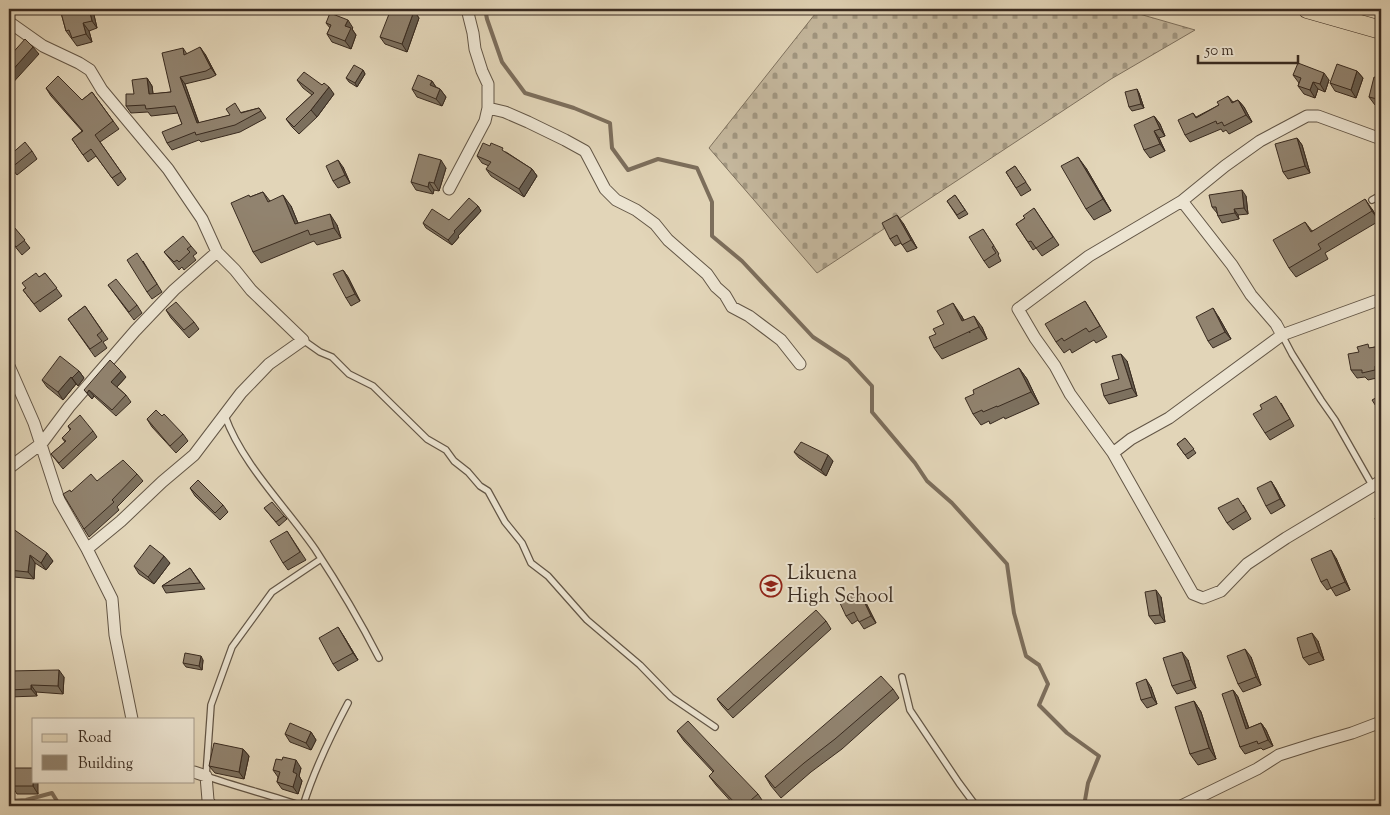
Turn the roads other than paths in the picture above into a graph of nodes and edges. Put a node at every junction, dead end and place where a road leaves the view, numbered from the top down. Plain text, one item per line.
1 (467, 9) edge
2 (1307, 9) edge
3 (9, 22) edge
4 (1381, 30) edge
5 (488, 108) junction
6 (1381, 139) edge
7 (449, 189) dead end
8 (1381, 195) edge
9 (1372, 200) dead end
10 (1182, 201) junction
11 (217, 252) junction
12 (1381, 299) edge
13 (1282, 335) junction
14 (303, 340) junction
15 (800, 364) dead end
16 (9, 366) edge
17 (225, 416) junction
18 (42, 443) junction
19 (1113, 453) junction
20 (9, 468) edge
21 (1377, 483) edge
22 (87, 549) junction
23 (321, 559) junction
24 (379, 658) dead end
25 (902, 677) dead end
26 (348, 703) dead end
27 (132, 718) edge
28 (1381, 722) edge
29 (715, 727) dead end
30 (195, 772) edge
31 (206, 776) junction
32 (211, 806) edge
33 (302, 806) edge
34 (976, 806) edge
35 (1181, 806) edge

1 - 5 street
2 - 4 main road
3 - 11 street
5 - 7 street
5 - 15 street
6 - 10 street
8 - 9 lane
10 - 13 street
10 - 19 street
11 - 14 street
11 - 18 street
12 - 13 street
13 - 19 street
13 - 21 lane
14 - 17 street
14 - 29 lane
16 - 18 street
17 - 22 street
17 - 23 lane
18 - 20 street
18 - 22 street
19 - 21 street
22 - 27 street
23 - 24 lane
23 - 31 lane
25 - 34 lane
26 - 33 lane
28 - 35 street
30 - 31 street
31 - 32 street
31 - 33 lane

